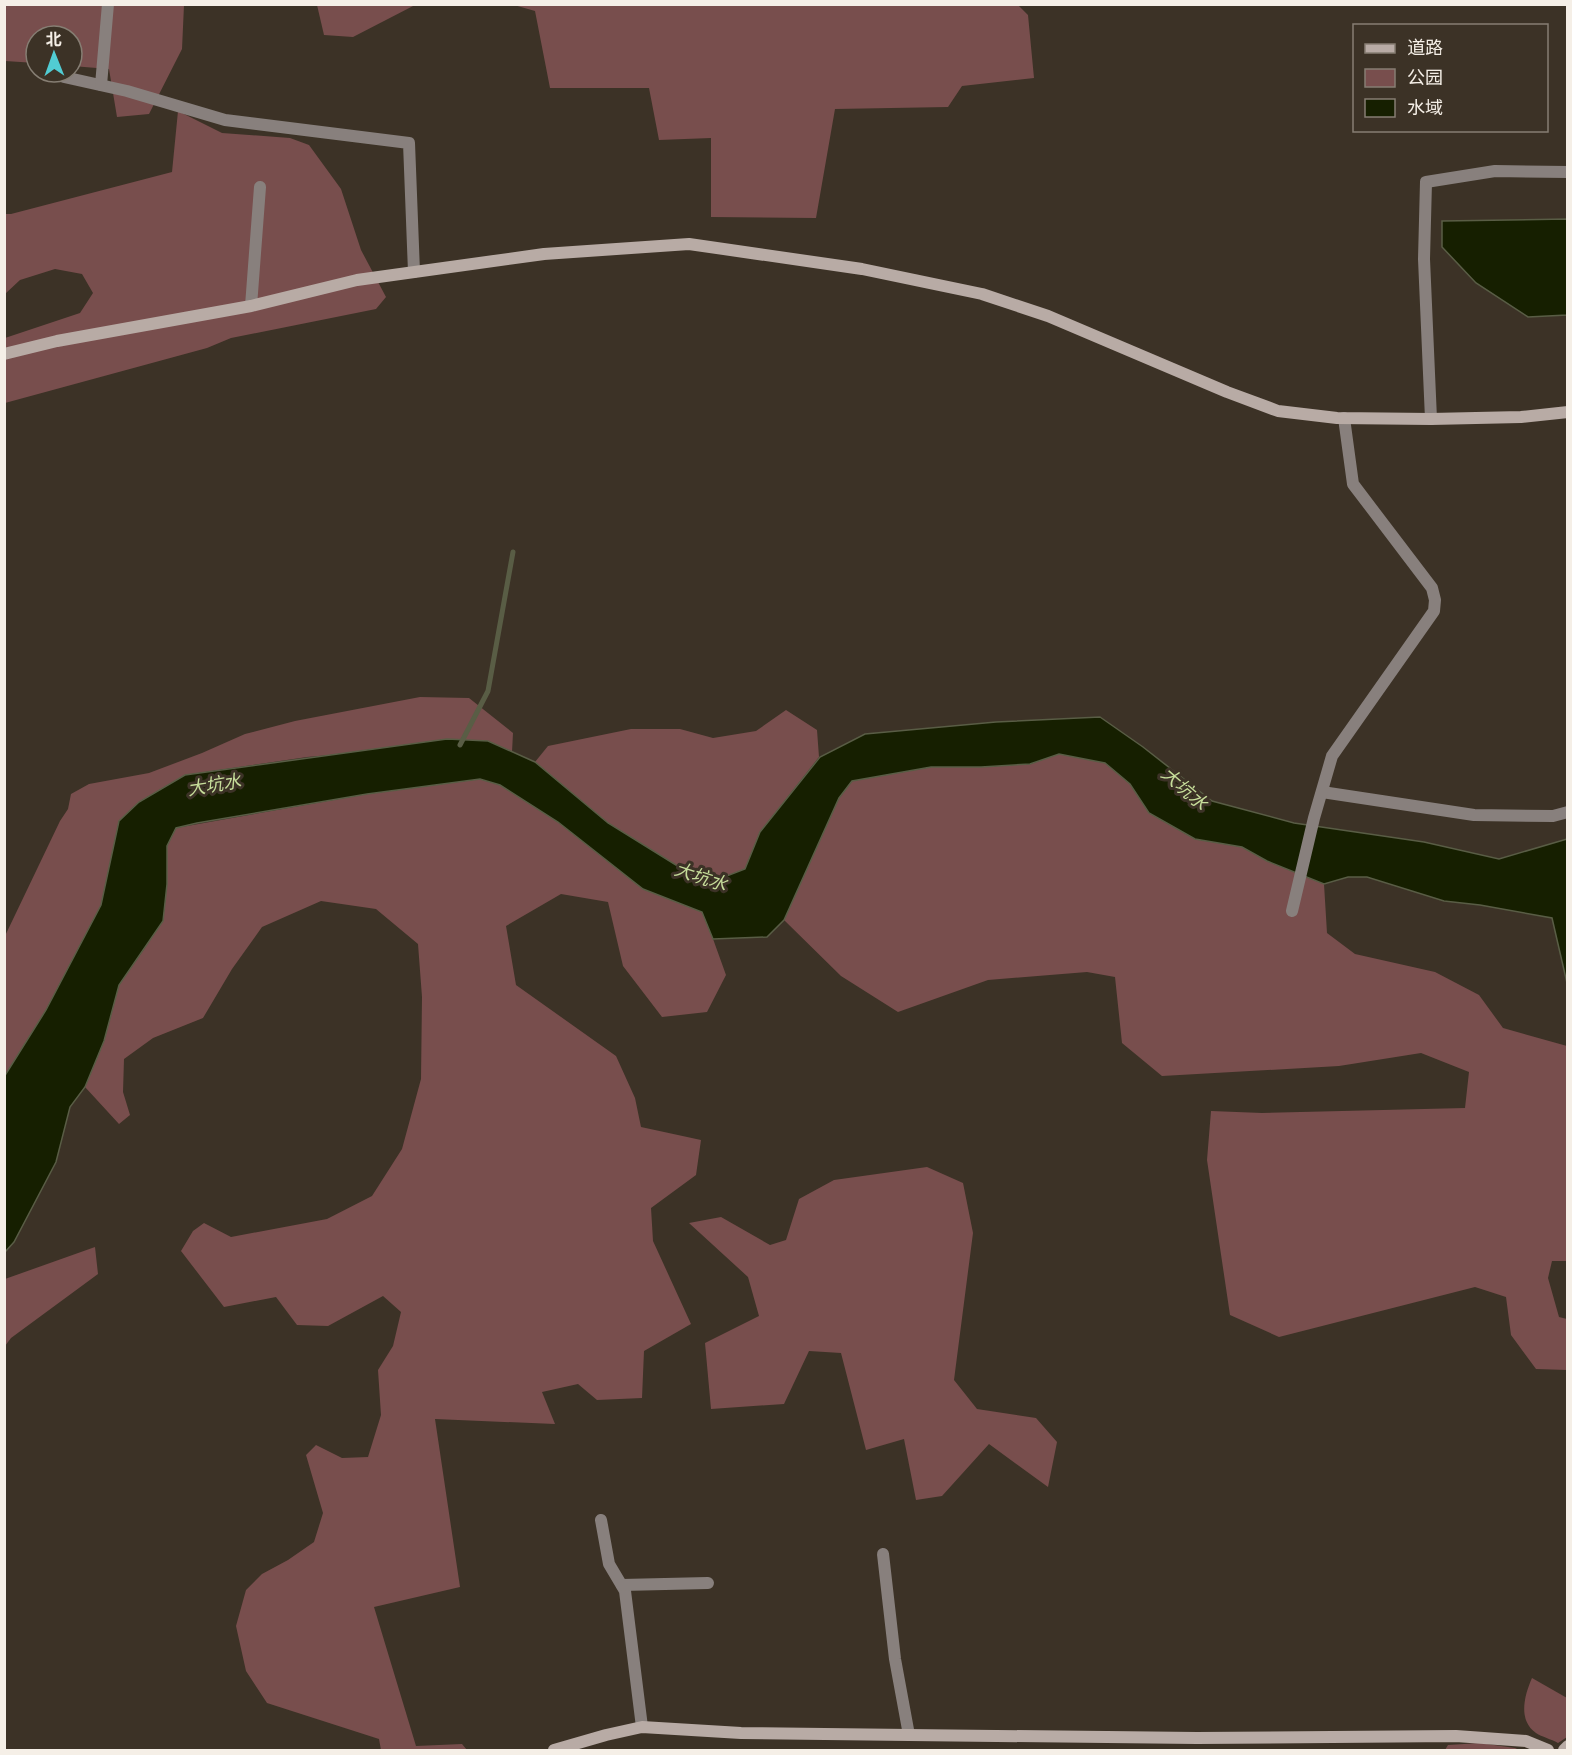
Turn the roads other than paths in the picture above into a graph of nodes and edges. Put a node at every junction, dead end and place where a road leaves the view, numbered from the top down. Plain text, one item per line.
1 (108, 4) edge
2 (84, 81) edge
3 (101, 85) junction
4 (1568, 172) edge
5 (260, 187) dead end
6 (414, 272) junction
7 (251, 306) junction
8 (4, 354) edge
9 (1568, 412) edge
10 (1344, 418) junction
11 (1431, 419) junction
12 (1322, 792) junction
13 (1568, 812) edge
14 (1292, 911) dead end
15 (601, 1520) dead end
16 (883, 1554) dead end
17 (708, 1583) dead end
18 (622, 1585) junction
19 (642, 1727) junction
20 (909, 1735) junction
21 (1568, 1746) edge
22 (554, 1750) edge
23 (1548, 1750) edge
24 (1564, 1750) edge

1 - 3 street
2 - 3 street
3 - 6 street
4 - 11 street
5 - 7 street
6 - 7 street
6 - 10 street
7 - 8 street
9 - 11 street
10 - 11 street
10 - 12 street
12 - 13 street
12 - 14 street
15 - 18 street
16 - 20 street
17 - 18 street
18 - 19 street
19 - 20 street
19 - 22 street
20 - 23 street
21 - 24 street

